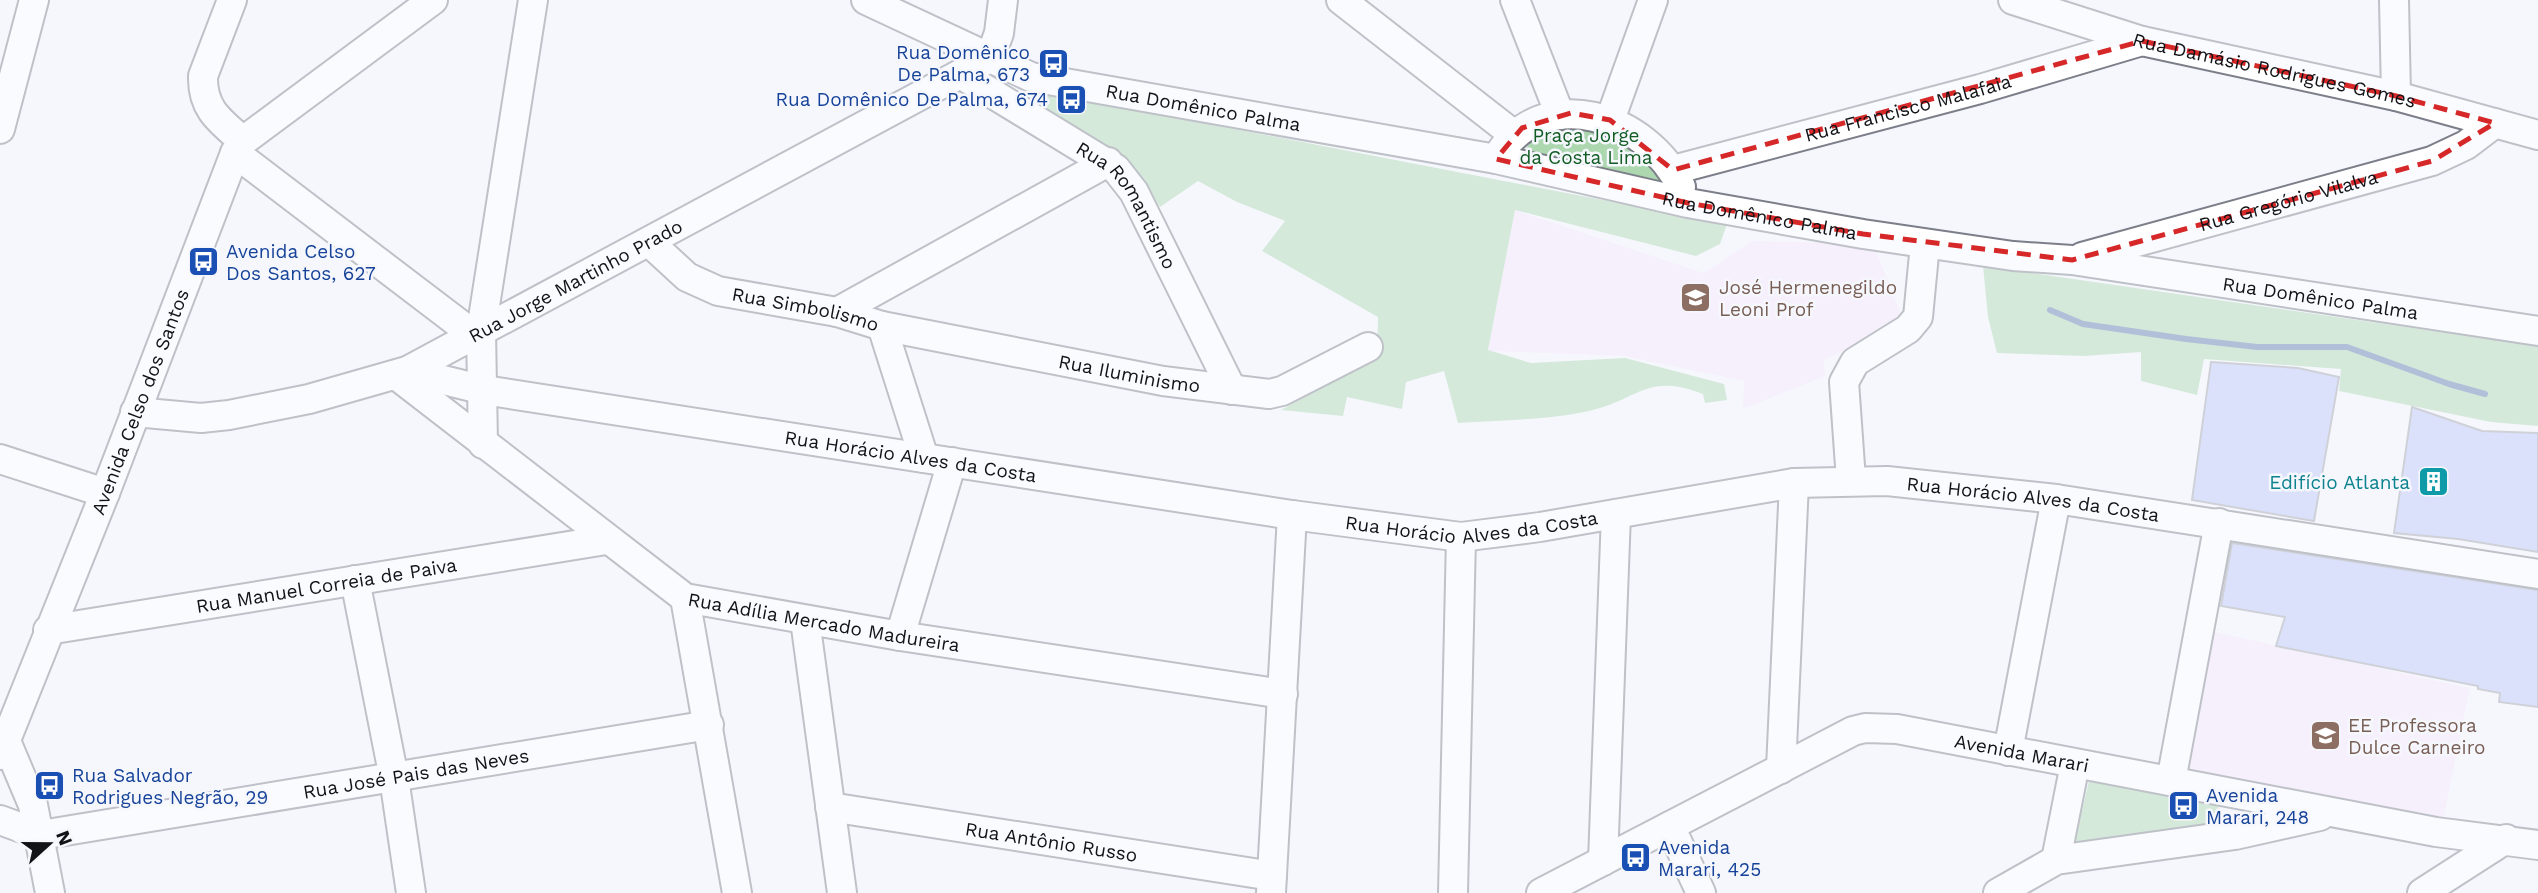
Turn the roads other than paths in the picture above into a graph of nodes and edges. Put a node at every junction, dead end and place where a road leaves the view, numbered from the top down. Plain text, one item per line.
1 (34, 0) edge
2 (232, 0) edge
3 (433, 0) edge
4 (533, 0) edge
5 (866, 0) edge
6 (1003, 0) edge
7 (1341, 0) edge
8 (1515, 0) edge
9 (1653, 0) edge
10 (2394, 0) edge
11 (2021, 1) edge
12 (408, 11) edge
13 (2142, 41) junction
14 (990, 58) junction
15 (962, 75) junction
16 (2396, 96) junction
17 (1560, 115) junction
18 (1610, 120) junction
19 (2495, 123) junction
20 (0, 129) edge
21 (1513, 134) junction
22 (2538, 135) edge
23 (239, 147) junction
24 (1496, 159) junction
25 (1108, 162) junction
26 (1673, 170) junction
27 (1688, 203) junction
28 (649, 242) junction
29 (1925, 244) junction
30 (2072, 260) junction
31 (837, 312) junction
32 (882, 326) junction
33 (2538, 331) edge
34 (478, 333) junction
35 (1367, 347) dead end
36 (401, 373) junction
37 (484, 390) junction
38 (1232, 390) junction
39 (135, 412) junction
40 (483, 444) junction
41 (924, 458) junction
42 (0, 459) edge
43 (952, 462) junction
44 (1851, 480) junction
45 (1794, 483) junction
46 (105, 493) junction
47 (2056, 499) junction
48 (1616, 514) junction
49 (1292, 515) junction
50 (2219, 523) junction
51 (1461, 537) junction
52 (606, 540) junction
53 (2538, 574) edge
54 (355, 580) junction
55 (685, 598) junction
56 (805, 620) junction
57 (48, 630) junction
58 (900, 636) junction
59 (1283, 694) junction
60 (709, 725) junction
61 (3, 748) edge
62 (2008, 751) junction
63 (2075, 764) junction
64 (1781, 769) junction
65 (394, 778) junction
66 (2171, 781) junction
67 (830, 807) junction
68 (2333, 813) junction
69 (0, 820) edge
70 (1670, 826) junction
71 (41, 835) junction
72 (2506, 839) junction
73 (2538, 845) edge
74 (2056, 860) junction
75 (1603, 861) junction
76 (1272, 885) edge
77 (50, 893) edge
78 (411, 893) edge
79 (737, 893) edge
80 (842, 893) edge
81 (1454, 893) edge
82 (1541, 893) edge
83 (1701, 893) edge
84 (1998, 893) edge
85 (2422, 893) edge

1 - 20 street
2 - 23 street
3 - 12 street
4 - 34 street
5 - 14 street, Rua Domênico Palma
6 - 14 street
7 - 21 street
8 - 17 street
9 - 18 street
10 - 16 street
11 - 13 street, Rua Damásio Rodrigues Gomes
12 - 23 street
13 - 16 street, Rua Damásio Rodrigues Gomes
13 - 26 street, Rua Francisco Malafaia
14 - 15 street, Rua Jorge Martinho Prado
14 - 24 street, Rua Domênico Palma
15 - 25 street, Rua Romantismo
15 - 28 street, Rua Jorge Martinho Prado
16 - 19 street, Rua Damásio Rodrigues Gomes
17 - 18 street
17 - 21 street
18 - 26 street
19 - 22 street, Rua Damásio Rodrigues Gomes
19 - 30 street, Rua Gregório Vilalva
21 - 24 street
23 - 34 street
23 - 39 street, Avenida Celso dos Santos
24 - 27 street, Rua Domênico Palma
25 - 31 street
25 - 38 street, Rua Romantismo
26 - 27 street
27 - 29 street, Rua Domênico Palma
28 - 31 street, Rua Simbolismo
28 - 34 street, Rua Jorge Martinho Prado
29 - 30 street, Rua Domênico Palma
29 - 44 street
30 - 33 street, Rua Domênico Palma
31 - 32 street, Rua Simbolismo
32 - 38 street, Rua Iluminismo
32 - 41 street, Rua Simbolismo
34 - 36 street, Rua Jorge Martinho Prado
34 - 37 street
35 - 38 street, Rua Iluminismo
36 - 37 street, Rua Horácio Alves da Costa
36 - 39 street, Rua Jorge Martinho Prado
36 - 40 street, Rua Adília Mercado Madureira
37 - 40 street
37 - 41 street, Rua Horácio Alves da Costa
39 - 46 street, Avenida Celso dos Santos
40 - 52 street, Rua Adília Mercado Madureira
41 - 43 street, Rua Horácio Alves da Costa
42 - 46 street
43 - 49 street, Rua Horácio Alves da Costa
43 - 58 street
44 - 45 street, Rua Horácio Alves da Costa
44 - 47 street, Rua Horácio Alves da Costa
45 - 48 street, Rua Horácio Alves da Costa
45 - 64 street
46 - 57 street, Avenida Celso dos Santos
47 - 50 street, Rua Horácio Alves da Costa
47 - 62 street
48 - 51 street, Rua Horácio Alves da Costa
48 - 75 street
49 - 51 street, Rua Horácio Alves da Costa
49 - 59 street
50 - 53 street, Rua Horácio Alves da Costa
50 - 66 street
51 - 81 street
52 - 54 street, Rua Manuel Correia de Paiva
52 - 55 street, Rua Adília Mercado Madureira
54 - 57 street, Rua Manuel Correia de Paiva
54 - 65 street
55 - 56 street, Rua Adília Mercado Madureira
55 - 60 street
56 - 58 street, Rua Adília Mercado Madureira
56 - 67 street
57 - 61 street, Avenida Celso dos Santos
58 - 59 street, Rua Adília Mercado Madureira
59 - 76 street
60 - 65 street, Rua José Pais das Neves
60 - 79 street
61 - 71 street
62 - 63 street, Avenida Marari
62 - 64 street, Avenida Marari
63 - 66 street, Avenida Marari
63 - 74 street
64 - 70 street, Avenida Marari
65 - 71 street, Rua José Pais das Neves
65 - 78 street
66 - 68 street, Avenida Marari
67 - 76 street, Rua Antônio Russo
67 - 80 street
68 - 72 street, Avenida Marari
68 - 74 street
69 - 71 street
70 - 75 street, Avenida Marari
70 - 83 street
71 - 77 street
72 - 73 street, Avenida Marari
72 - 85 street
74 - 84 street
75 - 82 street, Avenida Marari

